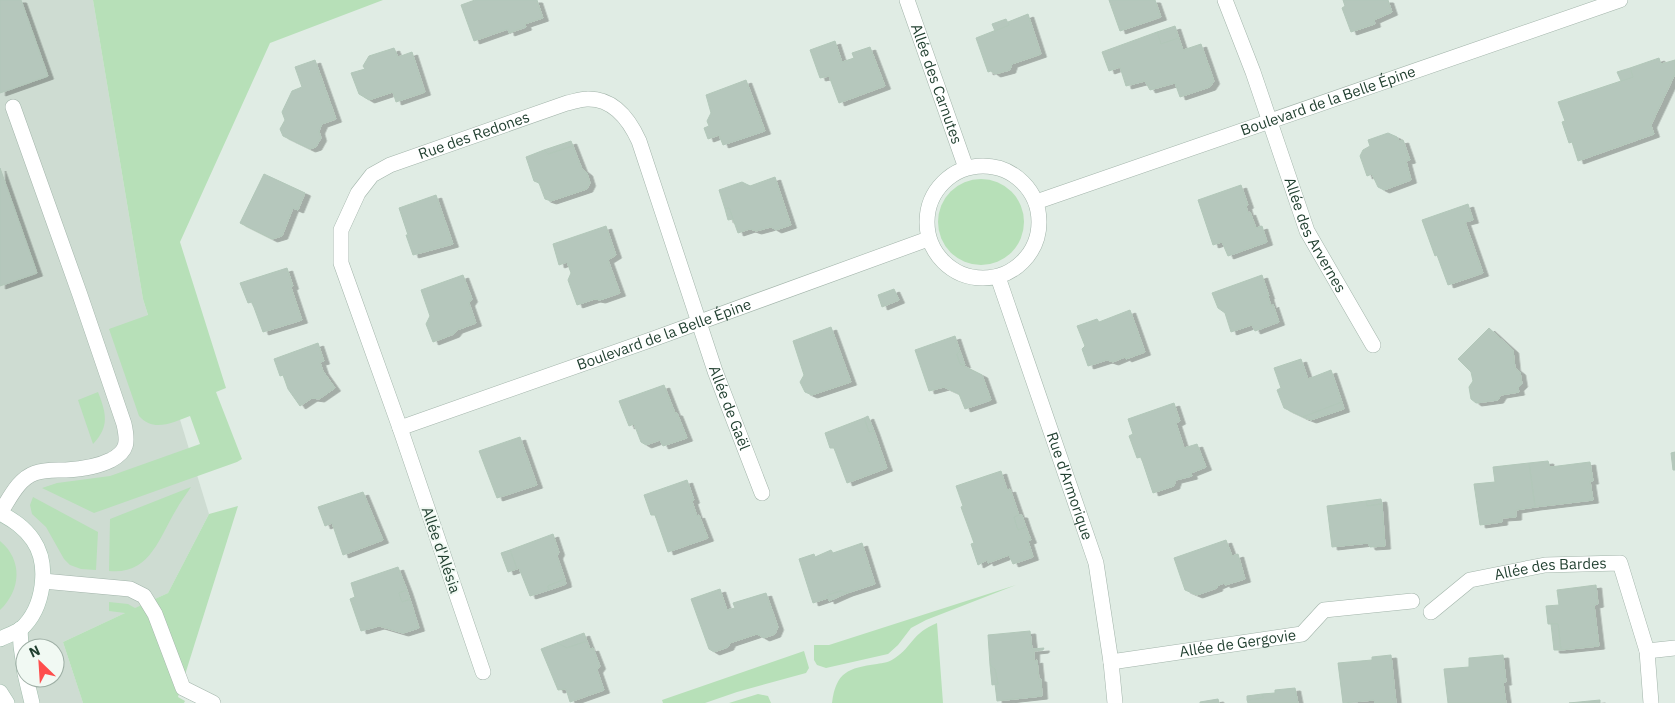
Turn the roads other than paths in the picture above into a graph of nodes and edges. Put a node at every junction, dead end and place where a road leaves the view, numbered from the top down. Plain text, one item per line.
1 (907, 0) edge
2 (1225, 0) edge
3 (1620, 0) edge
4 (13, 108) dead end
5 (1268, 121) junction
6 (966, 168) junction
7 (1036, 202) junction
8 (928, 239) junction
9 (998, 277) junction
10 (700, 322) junction
11 (1373, 345) dead end
12 (400, 428) junction
13 (762, 493) dead end
14 (0, 513) edge
15 (43, 581) junction
16 (1412, 600) dead end
17 (1431, 612) dead end
18 (20, 629) junction
19 (20, 638) edge
20 (0, 639) edge
21 (1675, 648) edge
22 (1647, 651) junction
23 (1111, 662) junction
24 (483, 672) dead end
25 (28, 688) edge
26 (0, 692) edge
27 (7, 703) edge
28 (32, 703) edge
29 (213, 703) edge
30 (1115, 703) edge
31 (1651, 703) edge

1 - 6 street, Allée des Carnutes
2 - 5 street, Allée des Arvernes
3 - 5 street, Boulevard de la Belle Épine
4 - 14 street
5 - 7 street, Boulevard de la Belle Épine
5 - 11 street, Allée des Arvernes
6 - 7 street
6 - 8 street
7 - 9 street
8 - 9 street
8 - 10 street, Boulevard de la Belle Épine
9 - 23 street, Rue d'Armorique
10 - 12 street, Boulevard de la Belle Épine
10 - 12 street, Rue des Redones
10 - 13 street, Allée de Gaël
12 - 24 street, Allée d'Alésia
14 - 15 street
15 - 18 street
15 - 29 street
16 - 23 street, Allée de Gergovie
17 - 22 street, Allée des Bardes
18 - 19 street
18 - 20 street
21 - 22 street
22 - 31 street, Allée des Bardes
23 - 30 street, Rue d'Armorique
25 - 28 street
26 - 27 street

